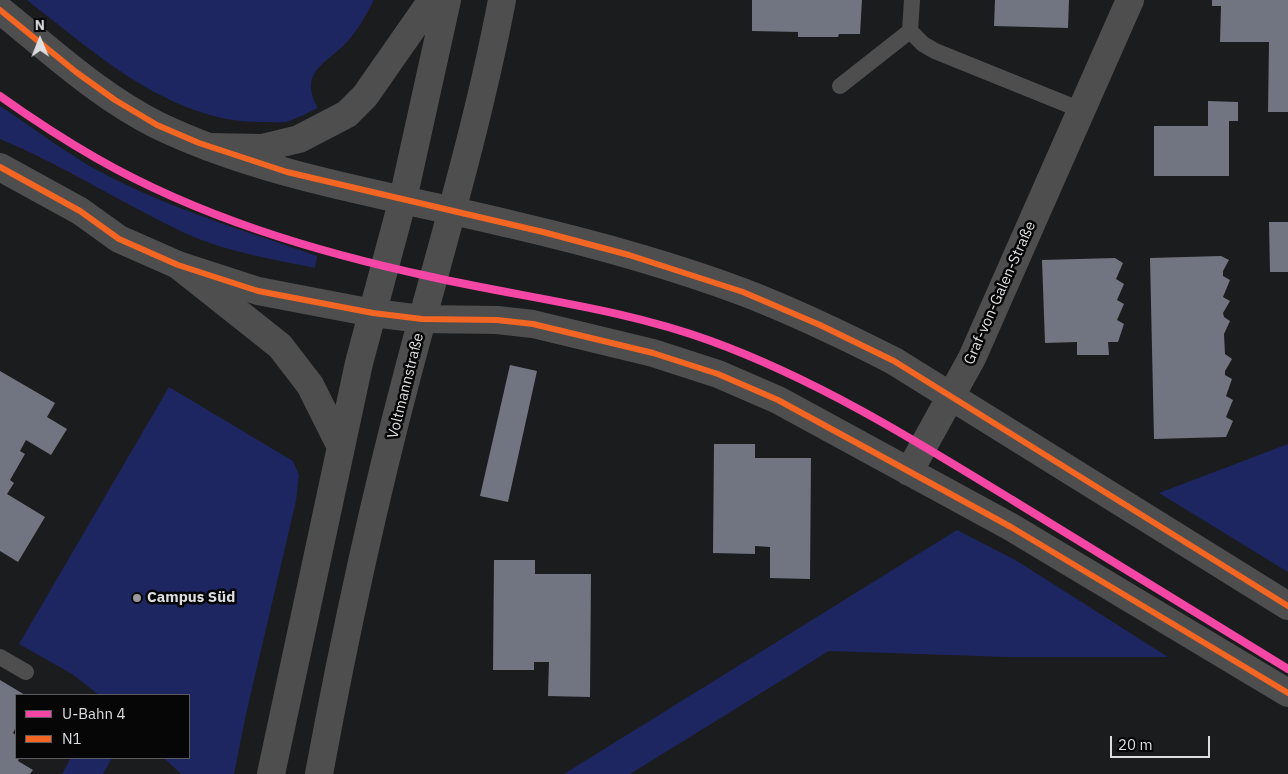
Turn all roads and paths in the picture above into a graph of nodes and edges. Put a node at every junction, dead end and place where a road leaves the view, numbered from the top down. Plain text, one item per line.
1 (432, 0) edge
2 (447, 0) edge
3 (502, 0) edge
4 (912, 0) edge
5 (1130, 0) edge
6 (0, 10) edge
7 (910, 31) junction
8 (840, 86) dead end
9 (1081, 110) junction
10 (209, 147) junction
11 (0, 167) edge
12 (403, 199) junction
13 (453, 211) junction
14 (178, 265) junction
15 (373, 313) junction
16 (422, 319) junction
17 (952, 396) junction
18 (341, 446) junction
19 (910, 472) junction
20 (1288, 606) edge
21 (0, 657) edge
22 (26, 672) dead end
23 (1288, 693) edge
24 (271, 774) edge
25 (319, 774) edge

1 - 10 street
2 - 12 street
3 - 13 street, Voltmannstraße
4 - 7 lane
5 - 9 street, Graf-von-Galen-Straße
6 - 10 street
7 - 8 lane
7 - 9 lane
9 - 17 street, Graf-von-Galen-Straße
10 - 12 street
11 - 14 street
12 - 13 street
12 - 15 street
13 - 16 street, Voltmannstraße
13 - 17 street
14 - 15 street
14 - 18 street
15 - 16 street
15 - 18 street
16 - 19 street
16 - 25 street, Voltmannstraße
17 - 19 street, Graf-von-Galen-Straße
17 - 20 street
18 - 24 street
19 - 23 street
21 - 22 lane

